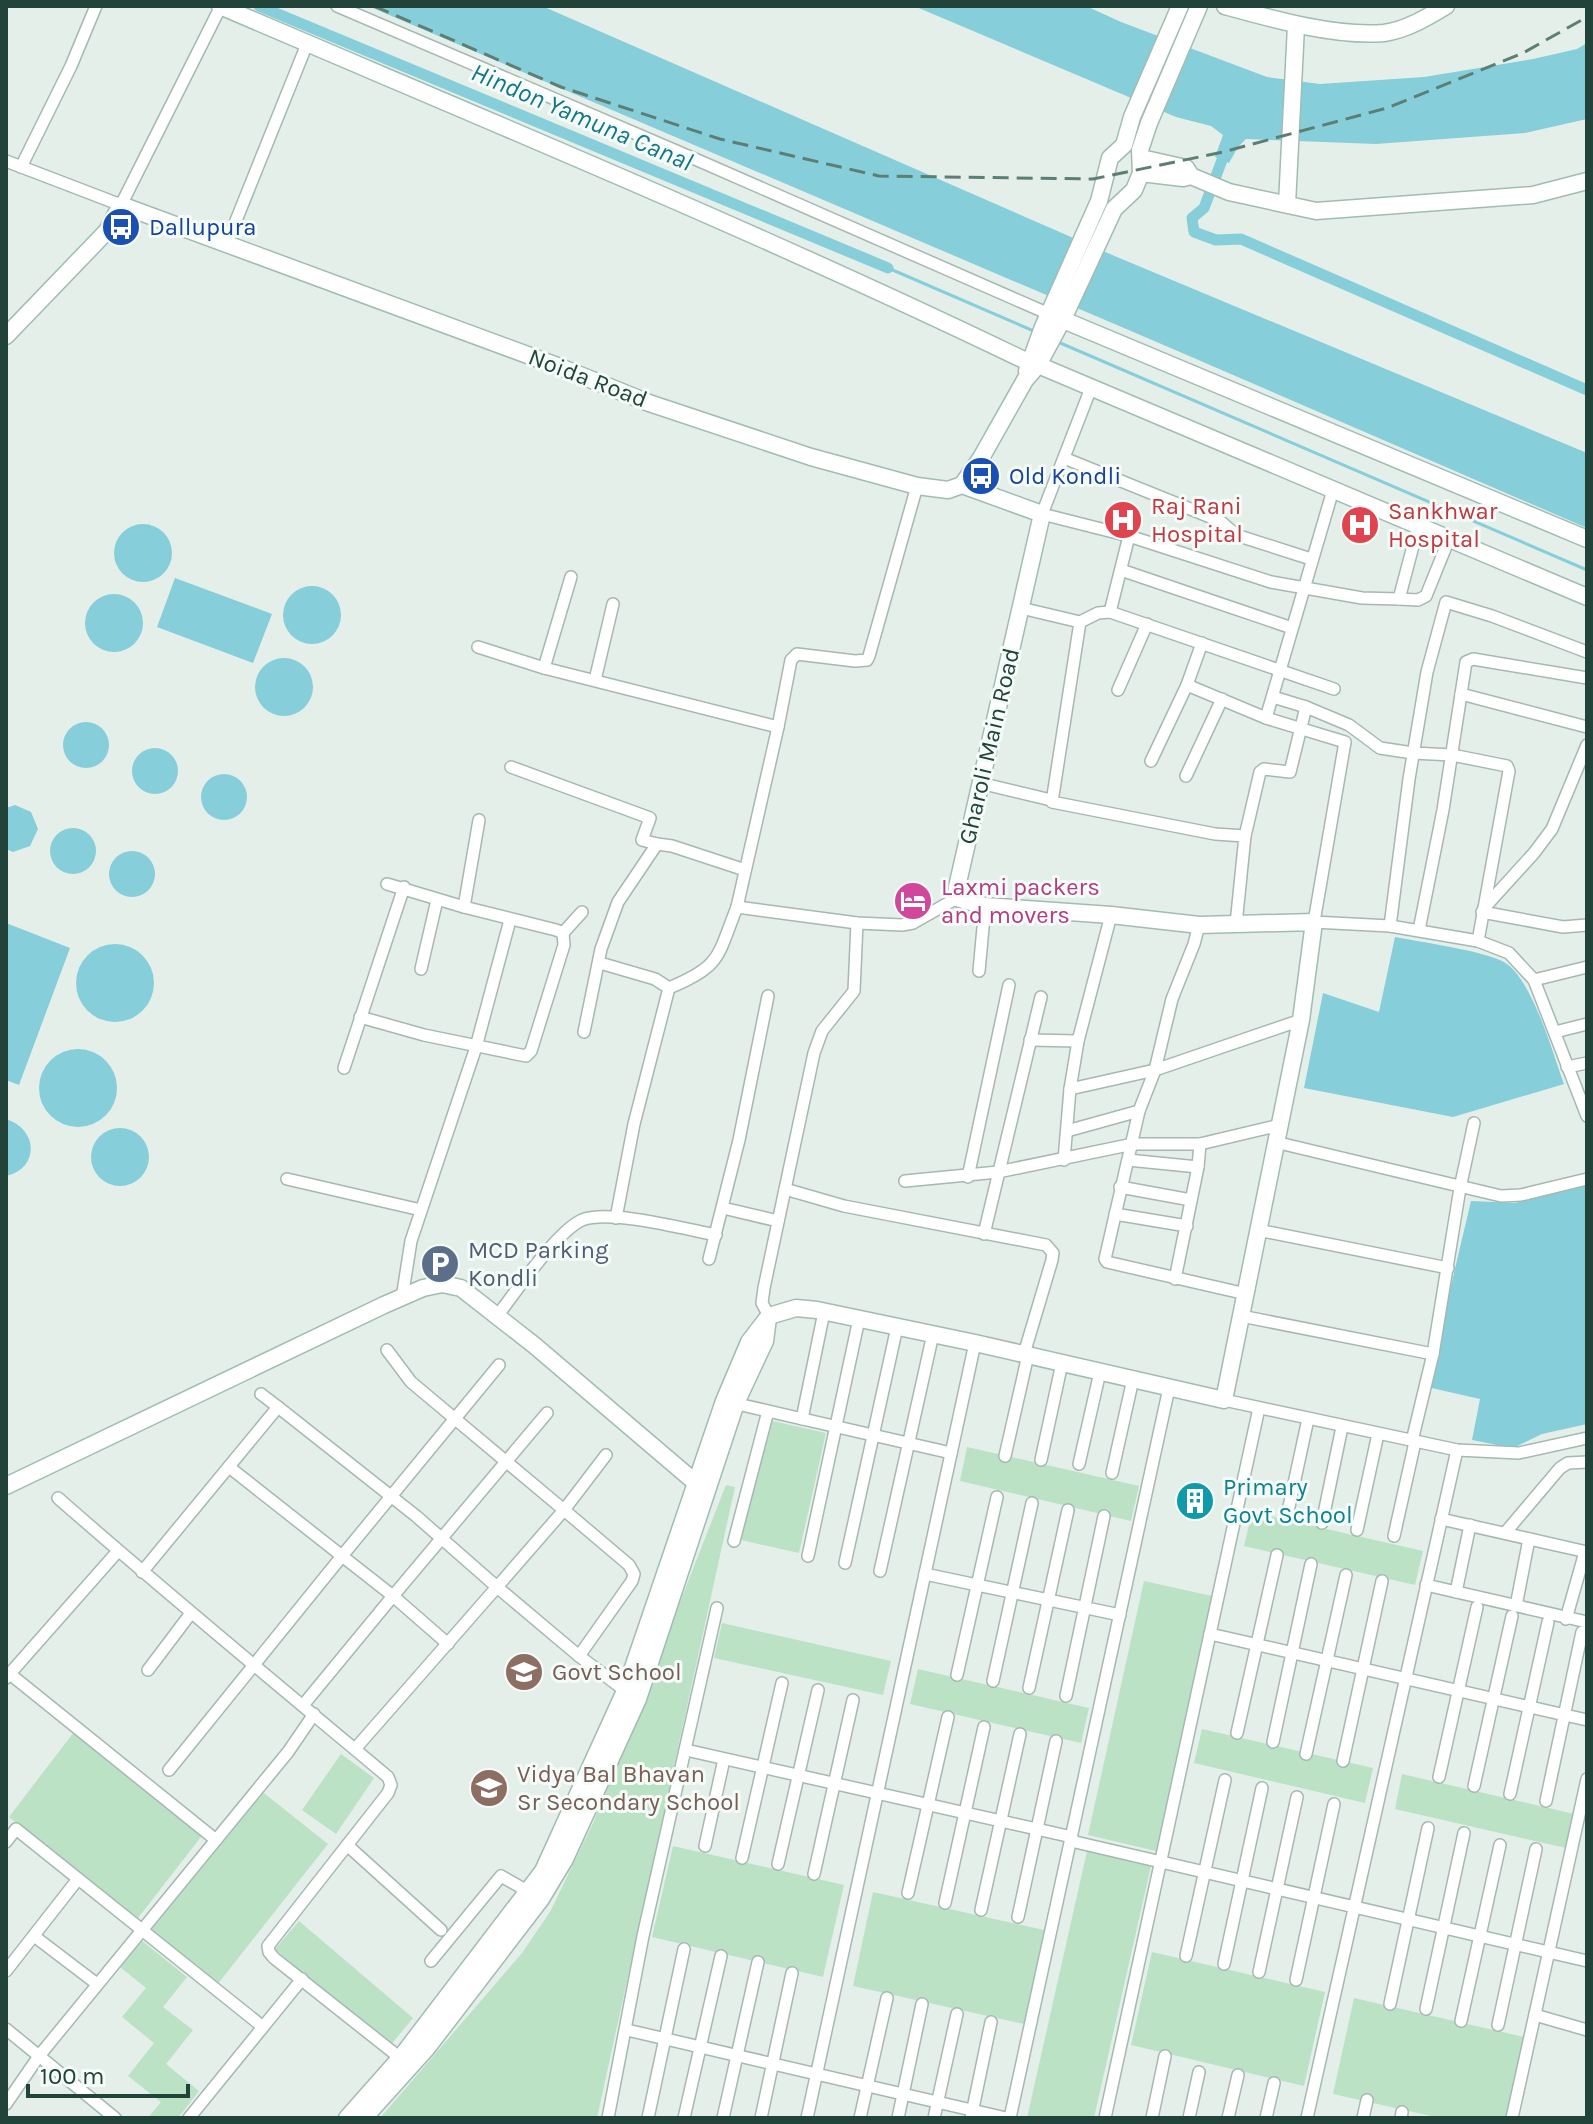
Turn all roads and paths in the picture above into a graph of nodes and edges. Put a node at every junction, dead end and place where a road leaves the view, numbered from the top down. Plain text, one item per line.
1 (96, 6) edge
2 (220, 6) edge
3 (337, 6) edge
4 (1225, 6) edge
5 (1446, 6) edge
6 (1180, 7) edge
7 (1198, 10) edge
8 (1423, 12) edge
9 (1296, 26) junction
10 (307, 44) junction
11 (1136, 156) junction
12 (6, 161) edge
13 (21, 167) junction
14 (1587, 181) edge
15 (1103, 185) junction
16 (1122, 201) junction
17 (1287, 204) junction
18 (117, 212) junction
19 (1091, 238) junction
20 (227, 243) junction
21 (1054, 320) junction
22 (6, 322) edge
23 (6, 336) edge
24 (1036, 358) junction
25 (1091, 388) junction
26 (1064, 458) junction
27 (962, 485) junction
28 (917, 486) junction
29 (1333, 490) junction
30 (1042, 514) junction
31 (1418, 527) junction
32 (1129, 536) junction
33 (1449, 539) junction
34 (1587, 539) edge
35 (1311, 559) junction
36 (1121, 570) junction
37 (571, 577) dead end
38 (1303, 588) junction
39 (1426, 596) junction
40 (1587, 597) edge
41 (1399, 599) junction
42 (1446, 602) junction
43 (613, 604) dead end
44 (1021, 608) junction
45 (1110, 612) junction
46 (1080, 622) junction
47 (1147, 624) junction
48 (1292, 628) junction
49 (1202, 643) junction
50 (478, 647) dead end
51 (1587, 652) edge
52 (544, 668) junction
53 (1281, 671) junction
54 (1587, 678) edge
55 (595, 680) junction
56 (1187, 685) junction
57 (1334, 689) dead end
58 (1118, 690) dead end
59 (1461, 694) junction
60 (1273, 697) junction
61 (1222, 699) junction
62 (1306, 707) junction
63 (1266, 718) junction
64 (778, 727) junction
65 (1587, 727) edge
66 (1299, 729) junction
67 (1587, 745) edge
68 (1413, 753) junction
69 (1452, 755) junction
70 (1151, 761) dead end
71 (511, 767) dead end
72 (1186, 776) dead end
73 (980, 783) junction
74 (1051, 800) junction
75 (479, 820) dead end
76 (1245, 836) junction
77 (657, 844) junction
78 (745, 870) junction
79 (387, 884) dead end
80 (404, 887) junction
81 (957, 898) junction
82 (437, 900) junction
83 (985, 906) junction
84 (464, 907) junction
85 (737, 907) junction
86 (1483, 910) junction
87 (582, 912) dead end
88 (1111, 915) junction
89 (510, 920) junction
90 (1314, 922) junction
91 (857, 923) junction
92 (1236, 924) junction
93 (1199, 925) junction
94 (1587, 925) edge
95 (1390, 926) junction
96 (1419, 930) junction
97 (563, 933) junction
98 (1478, 941) junction
99 (600, 963) junction
100 (1587, 967) edge
101 (421, 969) dead end
102 (979, 971) dead end
103 (1534, 980) junction
104 (1009, 985) dead end
105 (669, 988) junction
106 (768, 996) dead end
107 (1041, 997) dead end
108 (360, 1017) junction
109 (1301, 1020) junction
110 (1587, 1024) edge
111 (584, 1032) dead end
112 (1555, 1032) junction
113 (1030, 1040) junction
114 (1078, 1041) junction
115 (476, 1047) junction
116 (1587, 1063) edge
117 (1567, 1067) junction
118 (344, 1068) dead end
119 (1155, 1070) junction
120 (1070, 1089) junction
121 (1584, 1100) edge
122 (1139, 1111) junction
123 (1587, 1116) edge
124 (1474, 1123) dead end
125 (1280, 1125) junction
126 (1067, 1131) junction
127 (1275, 1142) junction
128 (1133, 1144) junction
129 (1200, 1144) junction
130 (1064, 1160) junction
131 (1128, 1160) junction
132 (1198, 1167) junction
133 (998, 1172) junction
134 (968, 1177) junction
135 (287, 1179) dead end
136 (1587, 1179) edge
137 (905, 1181) dead end
138 (1120, 1187) junction
139 (1460, 1188) junction
140 (785, 1189) junction
141 (1191, 1200) junction
142 (723, 1208) junction
143 (421, 1210) junction
144 (1115, 1214) junction
145 (616, 1218) junction
146 (778, 1221) junction
147 (1187, 1226) junction
148 (1258, 1230) junction
149 (984, 1234) junction
150 (716, 1235) junction
151 (709, 1259) dead end
152 (1448, 1268) junction
153 (1175, 1279) junction
154 (1246, 1294) junction
155 (402, 1298) junction
156 (824, 1312) junction
157 (497, 1316) junction
158 (769, 1316) junction
159 (1241, 1316) junction
160 (859, 1319) junction
161 (897, 1327) junction
162 (933, 1334) junction
163 (975, 1343) junction
164 (387, 1350) dead end
165 (1433, 1354) junction
166 (1026, 1355) junction
167 (1062, 1363) junction
168 (499, 1365) dead end
169 (1100, 1372) junction
170 (1133, 1379) junction
171 (1169, 1388) junction
172 (261, 1394) dead end
173 (1224, 1400) junction
174 (730, 1402) junction
175 (278, 1407) junction
176 (1259, 1408) junction
177 (768, 1411) junction
178 (547, 1413) dead end
179 (802, 1419) junction
180 (1308, 1419) junction
181 (455, 1421) junction
182 (836, 1426) junction
183 (1342, 1427) junction
184 (1378, 1434) junction
185 (873, 1435) junction
186 (1587, 1438) edge
187 (1414, 1441) junction
188 (908, 1443) junction
189 (1457, 1450) junction
190 (951, 1453) junction
191 (606, 1455) dead end
192 (1005, 1456) dead end
193 (1041, 1460) dead end
194 (508, 1461) junction
195 (1587, 1462) edge
196 (1079, 1464) dead end
197 (229, 1467) junction
198 (1112, 1473) dead end
199 (6, 1486) edge
200 (702, 1488) junction
201 (392, 1496) junction
202 (997, 1497) dead end
203 (58, 1498) dead end
204 (1032, 1503) dead end
205 (564, 1510) junction
206 (1068, 1510) dead end
207 (1104, 1516) dead end
208 (1287, 1516) dead end
209 (1441, 1519) junction
210 (1322, 1523) dead end
211 (1470, 1525) junction
212 (1357, 1530) dead end
213 (1505, 1533) junction
214 (1394, 1536) dead end
215 (1529, 1539) junction
216 (442, 1540) junction
217 (734, 1541) dead end
218 (118, 1551) junction
219 (1586, 1552) edge
220 (1277, 1555) dead end
221 (342, 1556) junction
222 (808, 1556) dead end
223 (845, 1563) dead end
224 (1311, 1564) dead end
225 (880, 1571) dead end
226 (142, 1572) junction
227 (925, 1574) junction
228 (1346, 1575) dead end
229 (1382, 1581) dead end
230 (977, 1585) junction
231 (1426, 1585) junction
232 (497, 1587) junction
233 (1012, 1592) junction
234 (1456, 1592) junction
235 (393, 1596) junction
236 (1048, 1600) junction
237 (1084, 1607) junction
238 (1477, 1607) dead end
239 (717, 1608) dead end
240 (1514, 1611) junction
241 (191, 1613) junction
242 (1120, 1615) junction
243 (1566, 1619) junction
244 (1548, 1622) dead end
245 (1585, 1627) edge
246 (1210, 1634) junction
247 (448, 1644) junction
248 (1257, 1645) junction
249 (1292, 1653) junction
250 (579, 1656) junction
251 (1327, 1661) junction
252 (253, 1665) junction
253 (1363, 1669) junction
254 (148, 1670) dead end
255 (957, 1675) dead end
256 (8, 1676) edge
257 (1406, 1679) junction
258 (993, 1681) dead end
259 (782, 1683) dead end
260 (1029, 1688) dead end
261 (818, 1690) dead end
262 (1459, 1691) junction
263 (631, 1695) junction
264 (1066, 1696) dead end
265 (1493, 1699) junction
266 (853, 1700) dead end
267 (304, 1704) junction
268 (1529, 1707) junction
269 (314, 1714) junction
270 (1564, 1715) junction
271 (1584, 1716) edge
272 (948, 1717) dead end
273 (984, 1727) dead end
274 (1237, 1733) dead end
275 (1020, 1734) dead end
276 (1056, 1741) dead end
277 (1273, 1742) dead end
278 (355, 1749) junction
279 (686, 1750) junction
280 (1306, 1754) dead end
281 (724, 1759) junction
282 (1343, 1761) dead end
283 (763, 1768) junction
284 (169, 1770) dead end
285 (798, 1776) junction
286 (1439, 1777) dead end
287 (1587, 1779) edge
288 (1225, 1780) dead end
289 (834, 1784) junction
290 (1474, 1786) dead end
291 (1262, 1788) dead end
292 (877, 1794) junction
293 (1510, 1794) dead end
294 (1297, 1797) dead end
295 (1546, 1801) dead end
296 (1334, 1804) dead end
297 (928, 1805) junction
298 (965, 1814) junction
299 (6, 1819) edge
300 (1001, 1822) junction
301 (1428, 1828) dead end
302 (16, 1829) junction
303 (1036, 1830) junction
304 (1464, 1833) dead end
305 (1072, 1839) junction
306 (216, 1840) junction
307 (6, 1842) edge
308 (347, 1845) junction
309 (1500, 1845) dead end
310 (705, 1846) dead end
311 (1536, 1849) dead end
312 (742, 1858) dead end
313 (1159, 1862) junction
314 (778, 1864) dead end
315 (1205, 1872) junction
316 (814, 1874) dead end
317 (78, 1879) junction
318 (1242, 1881) junction
319 (1277, 1889) junction
320 (529, 1892) junction
321 (908, 1893) dead end
322 (1314, 1897) junction
323 (945, 1903) dead end
324 (1355, 1907) junction
325 (981, 1910) dead end
326 (1018, 1917) dead end
327 (1408, 1919) junction
328 (1444, 1927) junction
329 (141, 1930) junction
330 (441, 1930) dead end
331 (34, 1936) junction
332 (1480, 1936) junction
333 (1516, 1944) junction
334 (684, 1949) dead end
335 (1548, 1952) junction
336 (721, 1956) dead end
337 (1186, 1956) dead end
338 (431, 1961) dead end
339 (1587, 1961) edge
340 (758, 1962) dead end
341 (1224, 1964) dead end
342 (6, 1971) edge
343 (1259, 1972) dead end
344 (792, 1973) dead end
345 (302, 1979) junction
346 (1296, 1980) dead end
347 (97, 1984) junction
348 (887, 1998) dead end
349 (922, 2004) dead end
350 (1390, 2004) dead end
351 (1426, 2009) dead end
352 (957, 2014) dead end
353 (1535, 2015) junction
354 (1461, 2021) dead end
355 (991, 2022) dead end
356 (1498, 2025) dead end
357 (263, 2027) junction
358 (6, 2029) edge
359 (627, 2030) junction
360 (1587, 2030) edge
361 (665, 2039) junction
362 (700, 2048) junction
363 (39, 2056) junction
364 (737, 2056) junction
365 (1165, 2056) dead end
366 (405, 2062) junction
367 (773, 2064) junction
368 (1199, 2072) dead end
369 (817, 2074) junction
370 (1238, 2075) dead end
371 (1274, 2083) dead end
372 (867, 2086) junction
373 (903, 2094) junction
374 (1367, 2100) dead end
375 (937, 2102) junction
376 (6, 2104) edge
377 (972, 2114) edge
378 (115, 2118) edge
379 (189, 2118) edge
380 (347, 2118) edge
381 (364, 2118) edge
382 (608, 2118) edge
383 (648, 2118) edge
384 (684, 2118) edge
385 (723, 2118) edge
386 (761, 2118) edge
387 (807, 2118) edge
388 (860, 2118) edge
389 (898, 2118) edge
390 (934, 2118) edge
391 (1008, 2118) edge
392 (1105, 2118) edge
393 (1152, 2118) edge
394 (1189, 2118) edge
395 (1228, 2118) edge
396 (1266, 2118) edge
397 (1307, 2118) edge
398 (1363, 2118) edge
399 (1512, 2118) edge

1 - 13 street
2 - 10 street
2 - 18 street
3 - 21 street
4 - 9 street
5 - 8 street
6 - 11 street
7 - 11 street
8 - 9 street
9 - 17 street
10 - 20 street
10 - 24 street
11 - 15 street
11 - 16 street
11 - 17 street
12 - 13 street
13 - 18 street
14 - 17 street
15 - 16 street
15 - 19 street
16 - 19 street
18 - 20 street, Noida Road
18 - 22 street
18 - 23 street
19 - 21 street
20 - 28 street, Noida Road
21 - 24 street
21 - 34 street
24 - 25 street
24 - 27 street
25 - 26 street
25 - 29 street
26 - 30 street
26 - 35 street
27 - 28 street, Noida Road
27 - 30 street
28 - 64 street
29 - 31 street
29 - 35 street
30 - 32 street
30 - 44 street, Gharoli Main Road
31 - 33 street
31 - 41 street
32 - 36 street
32 - 38 street
33 - 39 street
33 - 40 street
35 - 38 street
36 - 45 street
36 - 48 street
37 - 52 street
38 - 41 street
38 - 48 street
39 - 41 street
39 - 42 street
42 - 51 street
42 - 68 street
43 - 55 street
44 - 46 street
44 - 73 street, Gharoli Main Road
45 - 46 street
45 - 47 street
46 - 74 street
47 - 49 street
47 - 58 street
48 - 53 street
49 - 53 street
49 - 56 street
50 - 52 street
52 - 55 street
53 - 57 street
53 - 60 street
54 - 59 street
55 - 64 street
56 - 61 street
56 - 70 street
59 - 65 street
59 - 69 street
60 - 62 street
60 - 63 street
61 - 63 street
61 - 72 street
62 - 66 street
62 - 68 street
63 - 66 street
64 - 78 street
66 - 76 street
66 - 90 street
67 - 86 street
68 - 69 street
68 - 95 street
69 - 86 street
69 - 96 street
71 - 77 street
73 - 74 street
73 - 81 street, Gharoli Main Road
74 - 76 street
75 - 84 street
76 - 92 street
77 - 78 street
77 - 99 street
78 - 85 street
79 - 80 street
80 - 82 street
80 - 108 street
81 - 83 street
81 - 91 street
82 - 84 street
82 - 101 street
83 - 88 street
83 - 102 street
84 - 89 street
85 - 91 street
85 - 105 street
86 - 94 street
86 - 98 street
87 - 97 street
88 - 93 street
88 - 114 street
89 - 97 street
89 - 115 street
90 - 92 street
90 - 95 street
90 - 109 street
91 - 140 street
92 - 93 street
93 - 119 street
95 - 96 street
96 - 98 street
97 - 115 street
98 - 103 street
99 - 105 street
99 - 111 street
100 - 103 street
103 - 112 street
104 - 134 street
105 - 145 street
106 - 142 street
107 - 113 street
108 - 115 street
108 - 118 street
109 - 119 street
109 - 125 street
110 - 112 street
112 - 117 street
113 - 114 street
113 - 133 street
114 - 120 street
115 - 143 street
116 - 117 street
117 - 121 street
119 - 120 street
119 - 122 street
120 - 126 street
121 - 123 street
122 - 126 street
122 - 128 street
124 - 139 street
125 - 127 street
125 - 129 street
126 - 130 street
127 - 139 street
127 - 148 street
128 - 129 street
128 - 130 street
128 - 131 street
129 - 132 street
130 - 133 street
131 - 132 street
131 - 138 street
132 - 141 street
133 - 134 street
133 - 149 street
134 - 137 street
135 - 143 street
136 - 139 street
138 - 141 street
138 - 144 street
139 - 152 street
140 - 146 street
140 - 149 street
141 - 147 street
142 - 146 street
142 - 150 street
143 - 155 street
144 - 147 street
144 - 153 street
145 - 150 street
145 - 157 street
146 - 158 street
147 - 153 street
148 - 152 street
148 - 154 street
149 - 166 street
150 - 151 street
152 - 165 street
153 - 154 street
154 - 159 street
155 - 157 street
155 - 199 street
156 - 158 street
156 - 160 street
156 - 179 street
157 - 200 street
158 - 174 street
159 - 165 street
159 - 173 street
160 - 161 street
160 - 182 street
161 - 162 street
161 - 185 street
162 - 163 street
162 - 188 street
163 - 166 street
163 - 190 street
164 - 181 street
165 - 187 street
166 - 167 street
166 - 192 street
167 - 169 street
167 - 193 street
168 - 181 street
169 - 170 street
169 - 196 street
170 - 171 street
170 - 198 street
171 - 173 street
171 - 242 street
172 - 175 street
173 - 176 street
174 - 177 street
174 - 200 street
175 - 197 street
175 - 201 street
176 - 180 street
176 - 246 street
177 - 179 street
177 - 217 street
178 - 194 street
179 - 182 street
180 - 183 street
180 - 208 street
181 - 194 street
181 - 201 street
182 - 185 street
182 - 222 street
183 - 184 street
183 - 210 street
184 - 187 street
184 - 212 street
185 - 188 street
185 - 223 street
186 - 189 street
187 - 189 street
187 - 214 street
188 - 190 street
188 - 225 street
189 - 209 street
190 - 227 street
191 - 205 street
194 - 205 street
194 - 216 street
195 - 213 street
197 - 221 street
197 - 226 street
200 - 263 street
201 - 216 street
201 - 221 street
202 - 230 street
203 - 218 street
204 - 233 street
205 - 232 street
205 - 250 street
206 - 236 street
207 - 237 street
209 - 211 street
209 - 231 street
211 - 213 street
211 - 234 street
213 - 215 street
215 - 219 street
215 - 240 street
216 - 232 street
216 - 235 street
218 - 226 street
218 - 256 street
219 - 243 street
220 - 248 street
221 - 235 street
221 - 252 street
224 - 249 street
226 - 241 street
227 - 230 street
227 - 292 street
228 - 251 street
229 - 253 street
230 - 233 street
230 - 255 street
231 - 234 street
231 - 257 street
232 - 247 street
232 - 250 street
233 - 236 street
233 - 258 street
234 - 240 street
235 - 247 street
235 - 267 street
236 - 237 street
236 - 260 street
237 - 242 street
237 - 264 street
238 - 262 street
239 - 279 street
240 - 243 street
240 - 265 street
241 - 252 street
241 - 254 street
242 - 305 street
243 - 245 street
244 - 268 street
245 - 270 street
246 - 248 street
246 - 313 street
247 - 278 street
248 - 249 street
248 - 274 street
249 - 251 street
249 - 277 street
250 - 263 street
251 - 253 street
251 - 280 street
252 - 267 street
252 - 284 street
253 - 257 street
253 - 282 street
256 - 306 street
257 - 262 street
257 - 324 street
259 - 283 street
261 - 285 street
262 - 265 street
262 - 286 street
263 - 320 street
263 - 366 street
265 - 268 street
265 - 290 street
266 - 289 street
267 - 269 street
268 - 270 street
268 - 293 street
269 - 278 street
269 - 306 street
270 - 271 street
270 - 295 street
272 - 297 street
273 - 298 street
275 - 300 street
276 - 303 street
278 - 308 street
279 - 281 street
279 - 359 street
281 - 283 street
281 - 310 street
283 - 285 street
283 - 312 street
285 - 289 street
285 - 314 street
287 - 335 street
288 - 315 street
289 - 292 street
289 - 316 street
291 - 318 street
292 - 297 street
292 - 369 street
294 - 319 street
296 - 322 street
297 - 298 street
297 - 321 street
298 - 300 street
298 - 323 street
299 - 302 street
300 - 303 street
300 - 325 street
301 - 327 street
302 - 307 street
302 - 317 street
303 - 305 street
303 - 326 street
304 - 328 street
305 - 313 street
305 - 391 street
306 - 329 street
308 - 330 street
308 - 345 street
309 - 332 street
311 - 333 street
313 - 315 street
313 - 392 street
315 - 318 street
315 - 337 street
317 - 329 street
317 - 331 street
318 - 319 street
318 - 341 street
319 - 322 street
319 - 343 street
320 - 338 street
320 - 366 street
322 - 324 street
322 - 346 street
324 - 327 street
324 - 397 street
327 - 328 street
327 - 350 street
328 - 332 street
328 - 351 street
329 - 347 street
329 - 357 street
331 - 342 street
331 - 347 street
332 - 333 street
332 - 354 street
333 - 335 street
333 - 356 street
334 - 361 street
335 - 339 street
335 - 353 street
336 - 362 street
340 - 364 street
344 - 367 street
345 - 357 street
345 - 366 street
347 - 363 street
348 - 372 street
349 - 373 street
352 - 375 street
353 - 360 street
353 - 399 street
355 - 377 street
357 - 379 street
358 - 363 street
359 - 361 street
359 - 382 street
361 - 362 street
361 - 383 street
362 - 364 street
362 - 384 street
363 - 376 street
363 - 378 street
364 - 367 street
364 - 385 street
365 - 393 street
366 - 380 street
366 - 381 street
367 - 369 street
367 - 386 street
368 - 394 street
369 - 372 street
369 - 387 street
370 - 395 street
371 - 396 street
372 - 373 street
372 - 388 street
373 - 375 street
373 - 389 street
374 - 398 street
375 - 377 street
375 - 390 street
377 - 391 street

